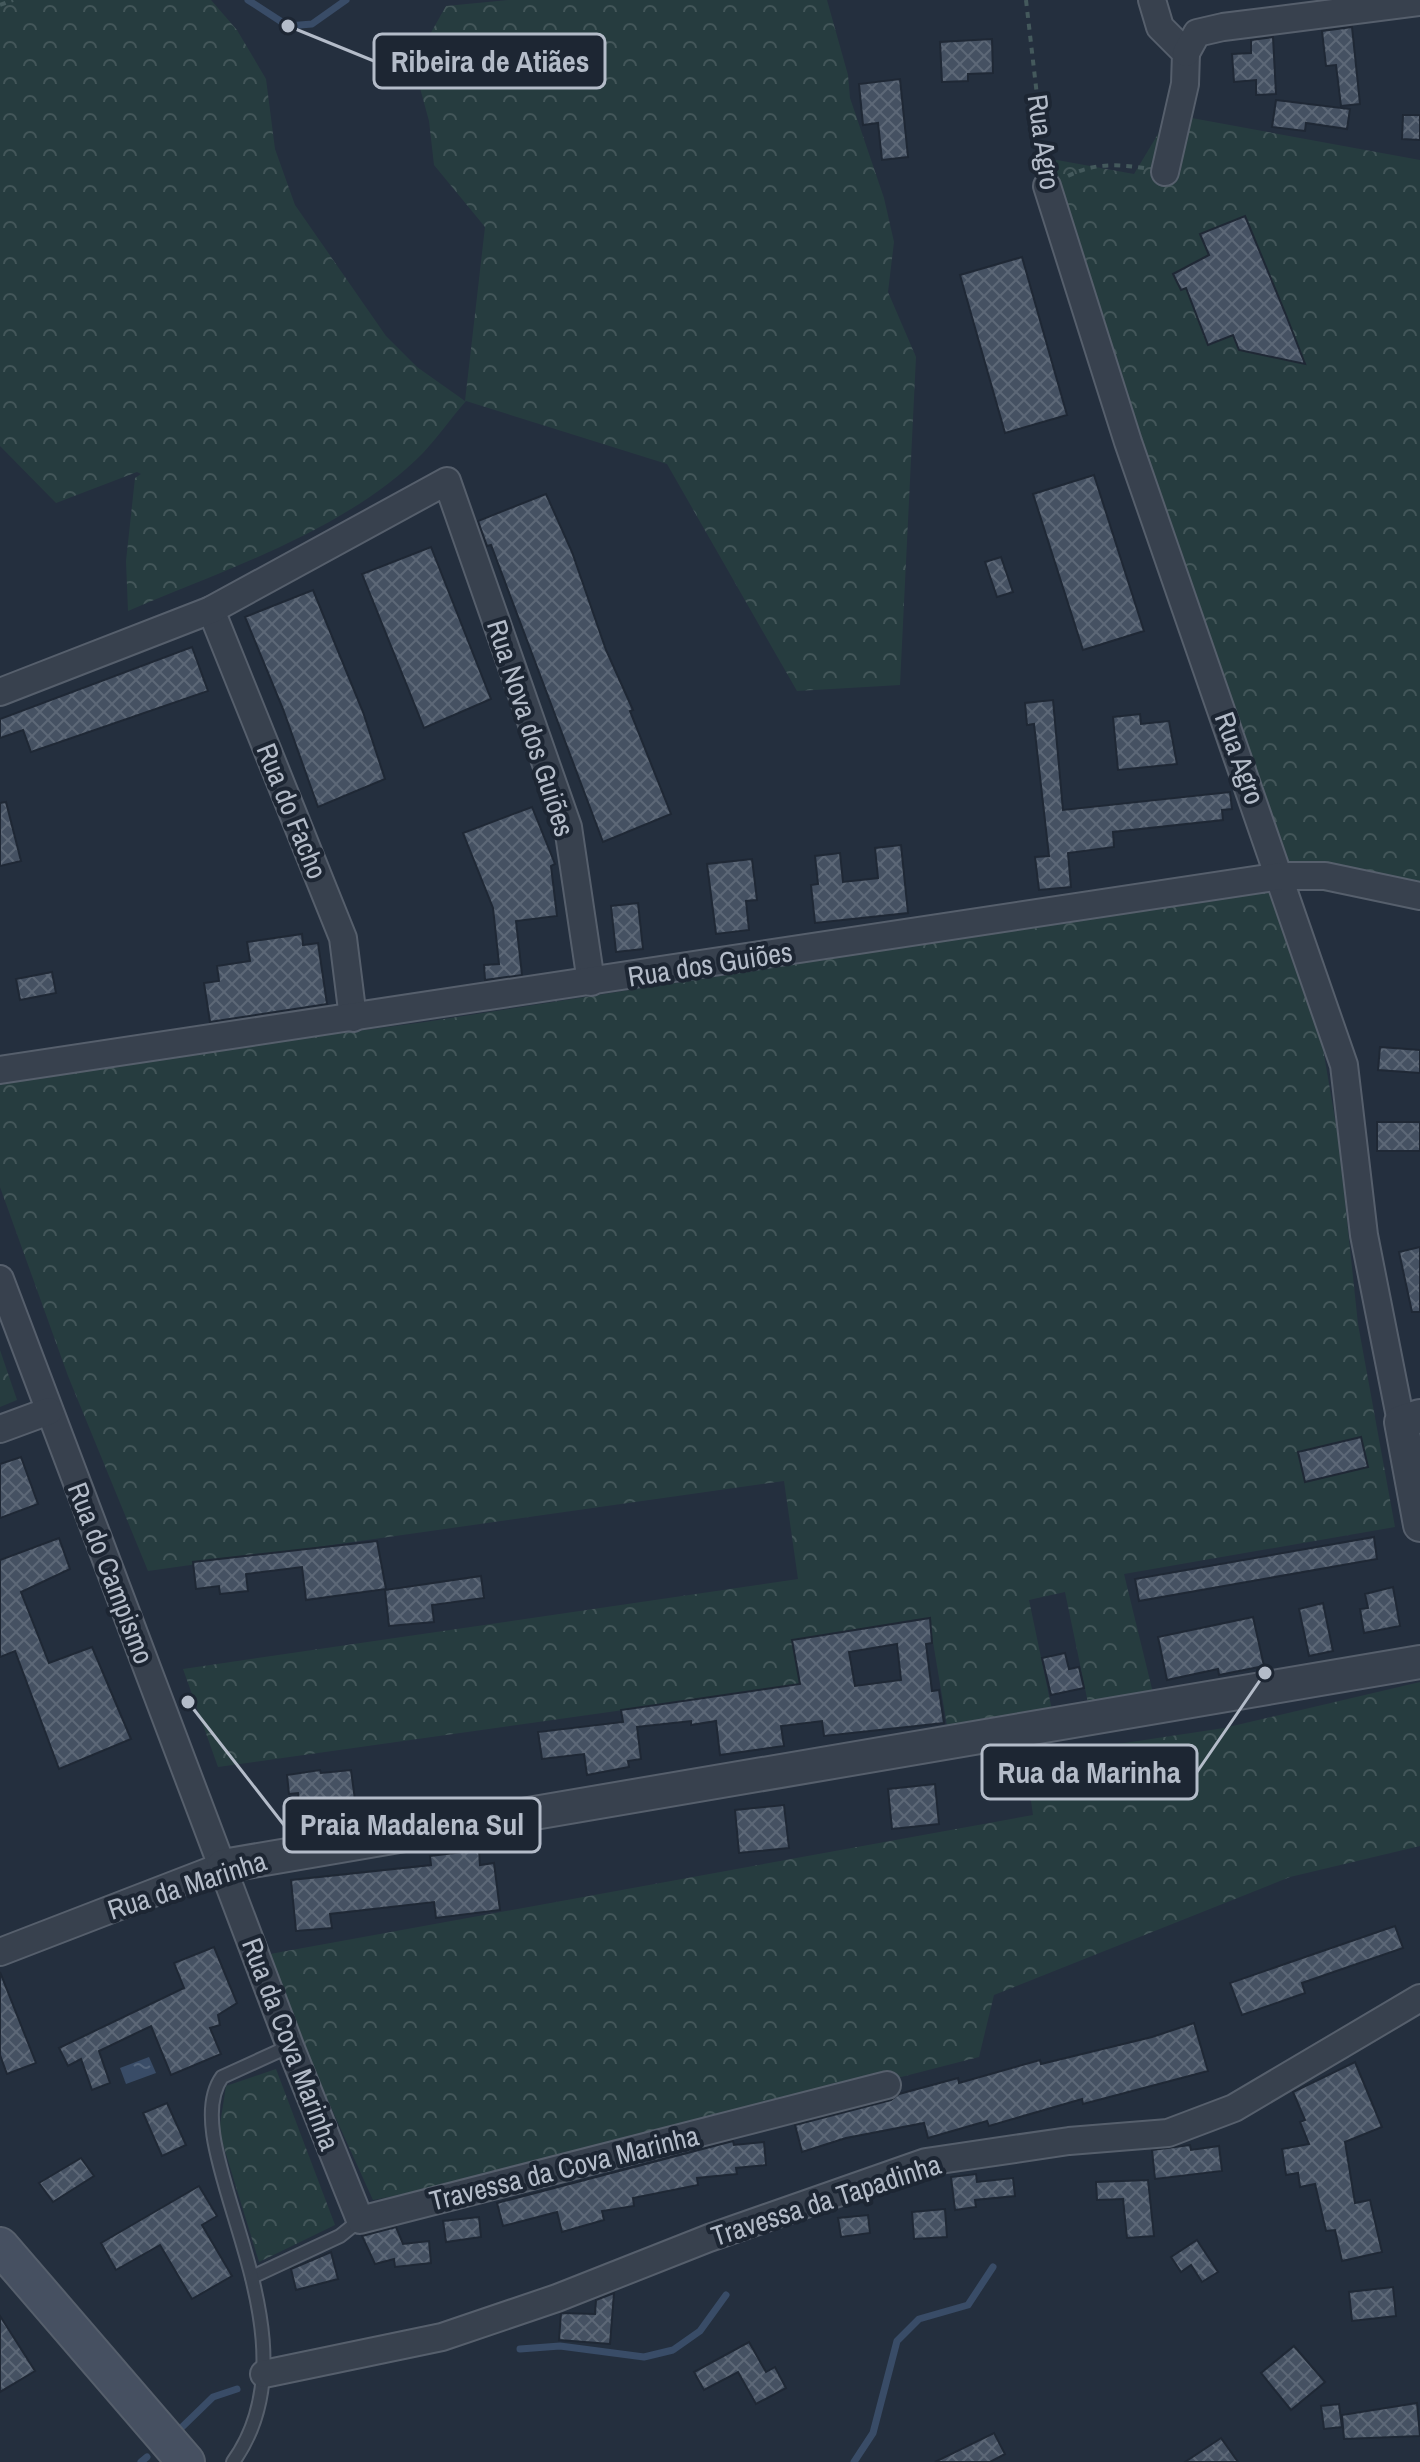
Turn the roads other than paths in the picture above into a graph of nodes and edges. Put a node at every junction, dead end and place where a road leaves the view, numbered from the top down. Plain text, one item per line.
1 (1152, 0) edge
2 (1420, 2) edge
3 (1186, 53) junction
4 (1165, 172) road end
5 (1047, 186) road end
6 (211, 610) junction
7 (0, 692) edge
8 (1281, 876) junction
9 (1420, 896) edge
10 (591, 982) junction
11 (353, 1018) junction
12 (0, 1070) edge
13 (0, 1279) edge
14 (49, 1411) junction
15 (1410, 1419) edge
16 (0, 1429) edge
17 (1420, 1525) edge
18 (1420, 1662) edge
19 (223, 1866) junction
20 (0, 1952) edge
21 (1420, 1998) edge
22 (290, 2046) junction
23 (887, 2085) dead end
24 (360, 2220) junction
25 (0, 2246) edge
26 (252, 2277) junction
27 (264, 2374) junction
28 (186, 2462) edge
29 (233, 2462) edge

1 - 3 street
2 - 3 street
3 - 4 street
5 - 8 street, Rua Agro
6 - 7 street
6 - 10 street, Rua Nova dos Guiões
6 - 11 street, Rua do Facho
8 - 9 street, Rua dos Guiões
8 - 10 street, Rua dos Guiões
8 - 15 street, Rua Agro
10 - 11 street, Rua dos Guiões
11 - 12 street, Rua dos Guiões
13 - 14 street, Rua do Campismo
14 - 16 street
14 - 19 street, Rua do Campismo
15 - 17 street, Rua Agro
18 - 19 street, Rua da Marinha
19 - 20 street, Rua da Marinha
19 - 22 street, Rua da Cova Marinha
21 - 27 street, Travessa da Tapadinha
22 - 24 street, Rua da Cova Marinha
22 - 26 lane
23 - 24 street, Travessa da Cova Marinha
24 - 26 lane, Travessa da Cova Marinha
25 - 28 main road
26 - 27 lane
27 - 29 lane

